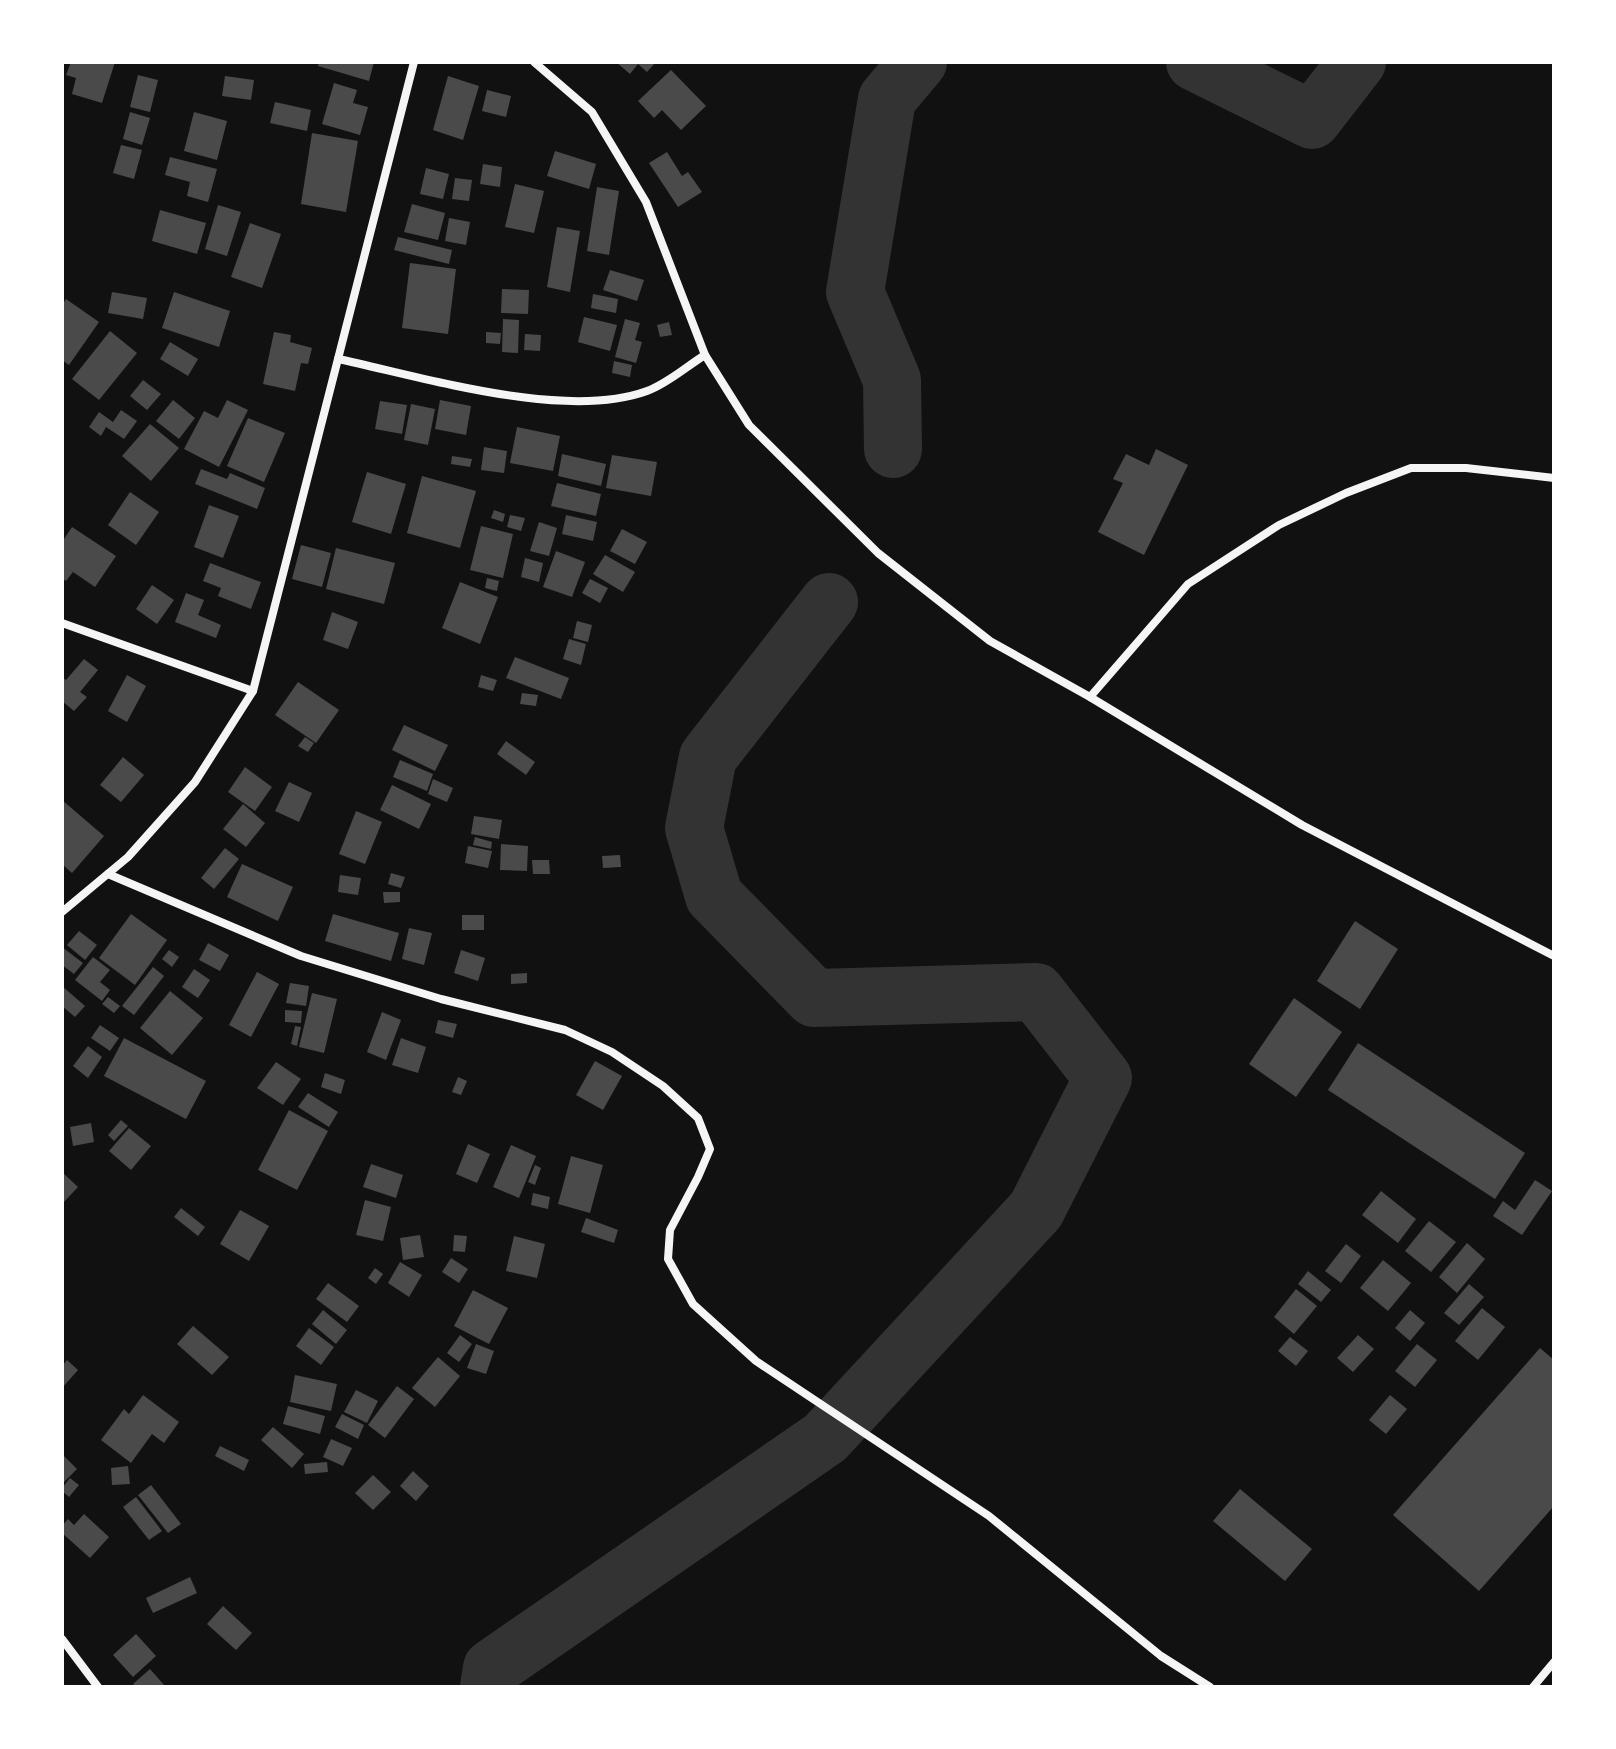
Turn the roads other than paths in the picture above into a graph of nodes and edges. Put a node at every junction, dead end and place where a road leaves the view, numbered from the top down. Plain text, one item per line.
1 (414, 62) edge
2 (534, 62) edge
3 (705, 355) junction
4 (338, 359) junction
5 (1554, 478) edge
6 (62, 623) edge
7 (253, 691) junction
8 (1090, 697) junction
9 (108, 874) junction
10 (62, 912) edge
11 (1554, 956) edge
12 (62, 1639) edge
13 (1554, 1662) edge
14 (98, 1687) edge
15 (1210, 1687) edge
16 (1533, 1687) edge

1 - 4 street
2 - 3 street
3 - 4 street
3 - 8 street
4 - 7 street
5 - 8 street
6 - 7 street
7 - 9 street
8 - 11 street
9 - 10 street
9 - 15 street
12 - 14 street
13 - 16 street

